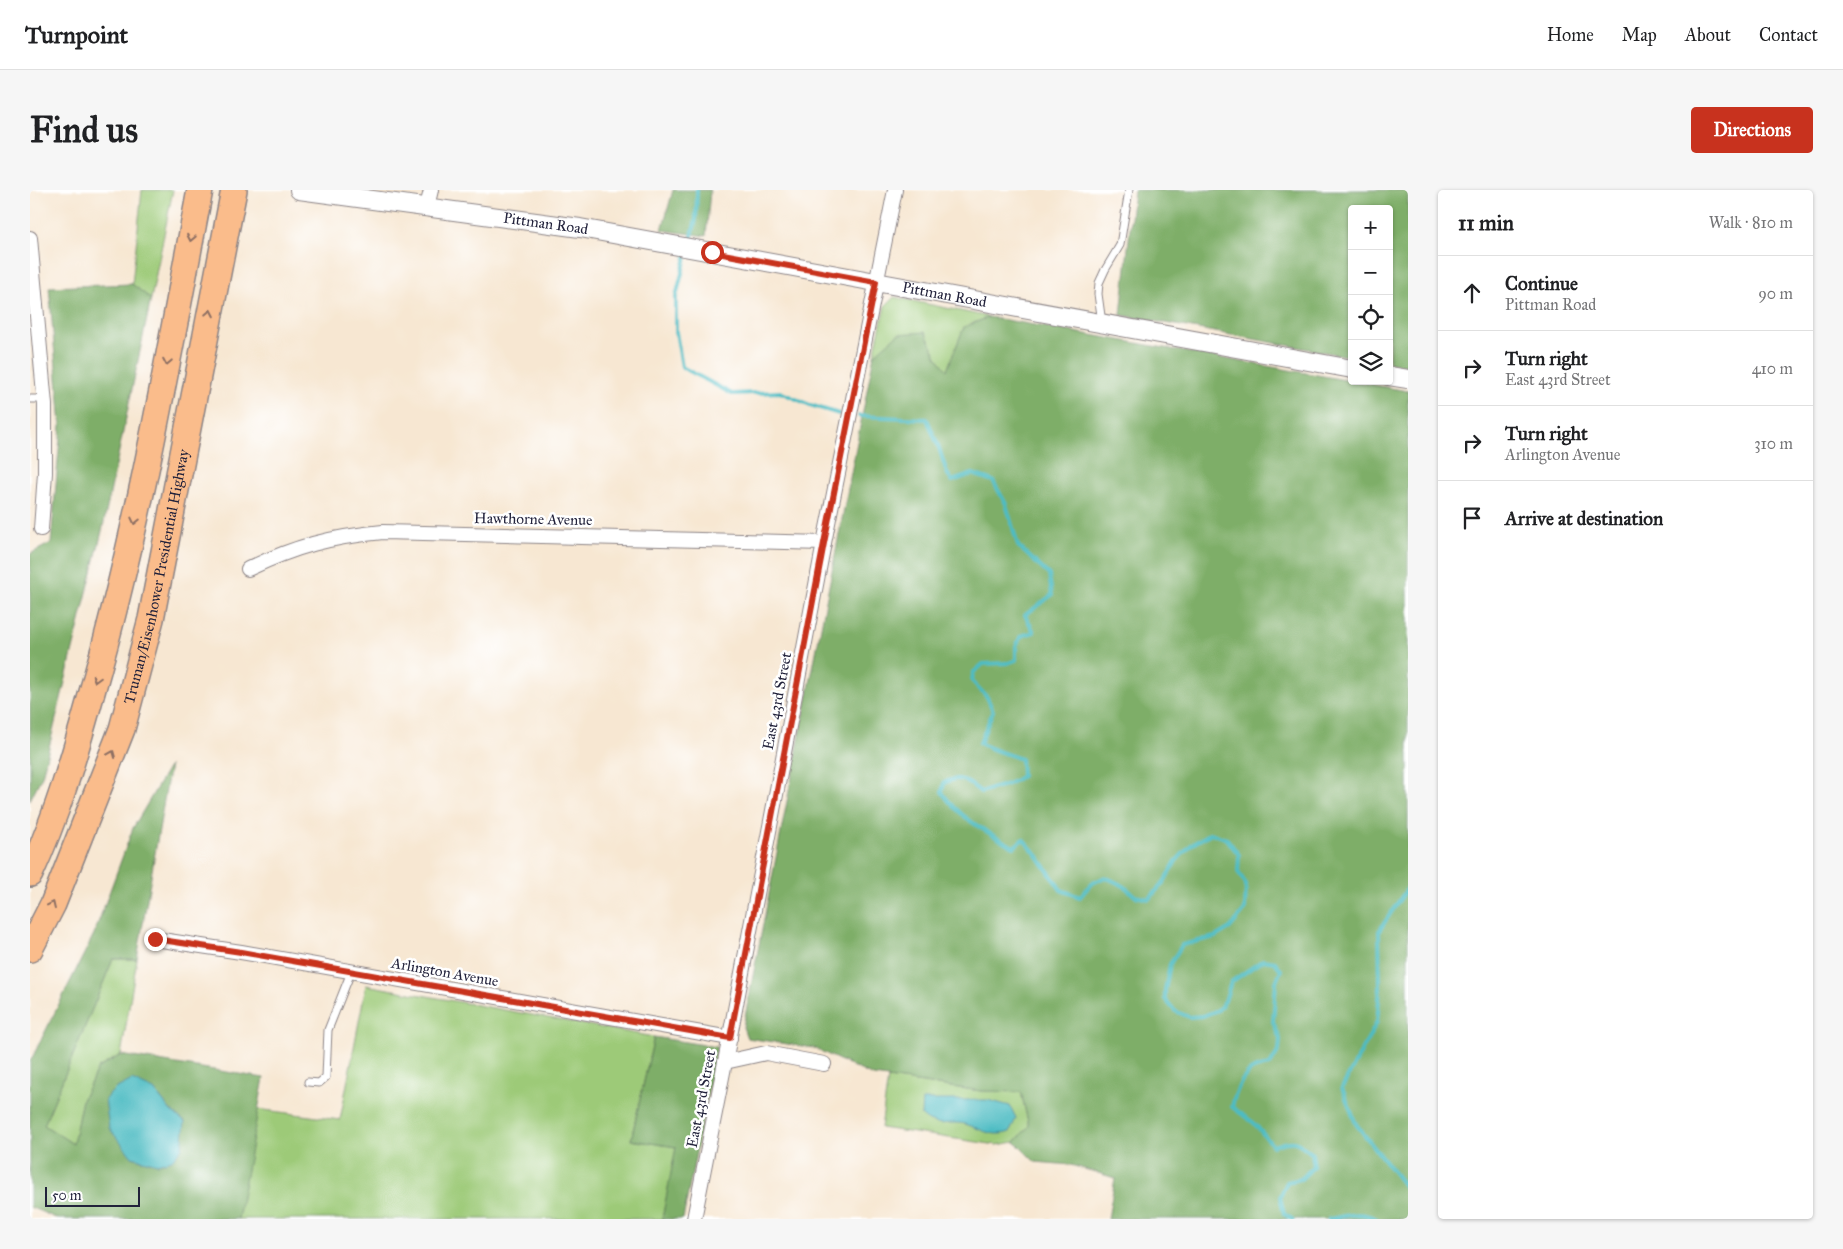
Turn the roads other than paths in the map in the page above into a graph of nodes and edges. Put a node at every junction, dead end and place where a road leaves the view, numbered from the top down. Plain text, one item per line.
1 (200, 190) edge
2 (234, 190) edge
3 (299, 190) edge
4 (895, 190) edge
5 (1129, 190) edge
6 (429, 198) edge
7 (30, 238) edge
8 (876, 282) junction
9 (1102, 324) junction
10 (1348, 368) edge
11 (1393, 377) edge
12 (1408, 379) edge
13 (37, 399) edge
14 (41, 529) dead end
15 (824, 543) junction
16 (248, 569) dead end
17 (30, 874) edge
18 (155, 939) dead end
19 (30, 949) edge
20 (351, 972) junction
21 (730, 1038) junction
22 (726, 1062) junction
23 (824, 1064) dead end
24 (308, 1082) dead end
25 (694, 1219) edge

1 -> 17 highway, Truman/Eisenhower Presidential Highway
19 -> 2 highway, Truman/Eisenhower Presidential Highway
3 - 6 street, Pittman Road
4 - 8 street, East 43rd Street
5 - 9 lane
6 - 8 street, Pittman Road
7 - 13 street
8 - 9 street, Pittman Road
8 - 15 street, East 43rd Street
9 - 10 street, Pittman Road
11 - 12 street
13 - 14 street
15 - 16 street, Hawthorne Avenue
15 - 21 street, East 43rd Street
18 - 20 street, Arlington Avenue
20 - 21 street, Arlington Avenue
20 - 24 lane
21 - 22 street, East 43rd Street
22 - 23 street
22 - 25 street, East 43rd Street

